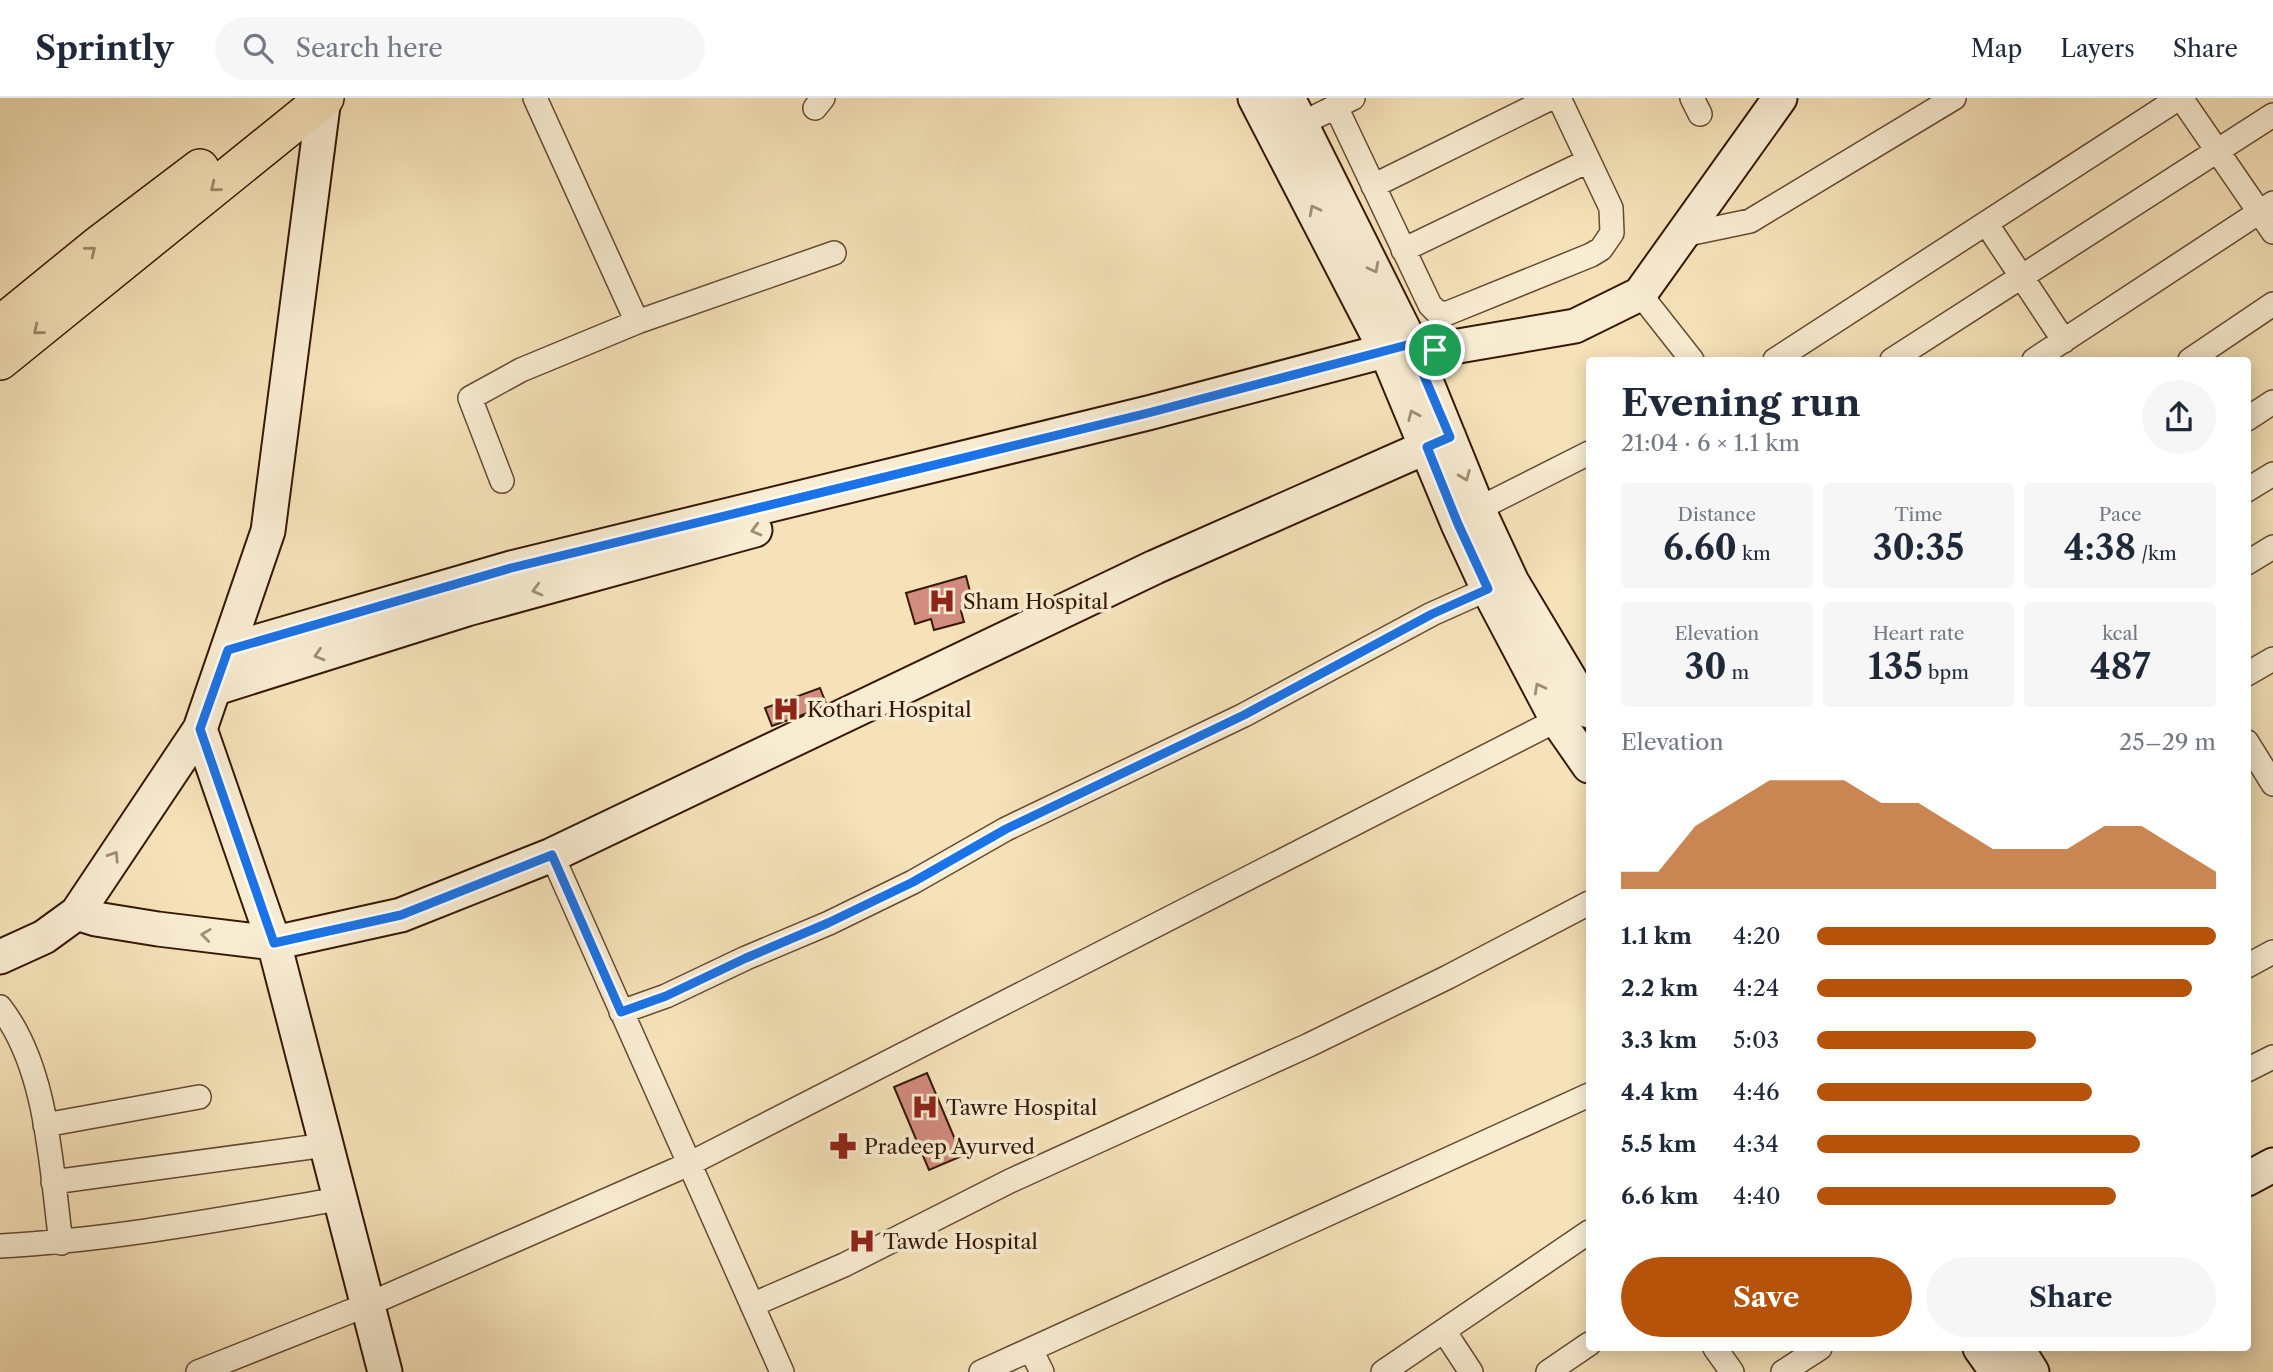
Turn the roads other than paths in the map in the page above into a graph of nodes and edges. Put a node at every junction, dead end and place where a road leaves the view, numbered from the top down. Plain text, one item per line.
1 (291, 98) edge
2 (324, 98) edge
3 (535, 98) edge
4 (1255, 98) edge
5 (1551, 98) edge
6 (1559, 98) edge
7 (1785, 98) edge
8 (1954, 98) edge
9 (2180, 98) edge
10 (1344, 102) edge
11 (1294, 111) edge
12 (2273, 115) edge
13 (2217, 151) junction
14 (1588, 161) junction
15 (1373, 186) junction
16 (2266, 207) edge
17 (1986, 223) junction
18 (2273, 232) edge
19 (1683, 235) junction
20 (1404, 250) junction
21 (834, 253) dead end
22 (2022, 276) junction
23 (1640, 295) junction
24 (2273, 304) edge
25 (637, 322) junction
26 (0, 325) edge
27 (2064, 341) junction
28 (1409, 356) junction
29 (1690, 357) edge
30 (1785, 357) edge
31 (1897, 357) edge
32 (2039, 357) edge
33 (2194, 357) edge
34 (0, 360) edge
35 (2273, 402) edge
36 (2251, 416) edge
37 (1438, 442) junction
38 (1586, 455) edge
39 (2273, 474) edge
40 (502, 481) dead end
41 (2251, 488) edge
42 (837, 498) junction
43 (1478, 509) junction
44 (2273, 547) edge
45 (2251, 561) edge
46 (1488, 589) junction
47 (228, 650) junction
48 (2273, 659) edge
49 (2251, 672) edge
50 (216, 688) junction
51 (1585, 696) edge
52 (1557, 720) junction
53 (200, 729) junction
54 (2251, 750) edge
55 (1586, 762) edge
56 (2265, 776) edge
57 (552, 855) junction
58 (1586, 905) edge
59 (77, 913) junction
60 (274, 943) junction
61 (2273, 952) edge
62 (0, 957) edge
63 (2251, 964) edge
64 (0, 1007) edge
65 (621, 1012) junction
66 (2273, 1057) edge
67 (2251, 1068) edge
68 (1586, 1096) edge
69 (200, 1097) dead end
70 (45, 1125) junction
71 (326, 1145) junction
72 (689, 1164) junction
73 (2273, 1165) edge
74 (2251, 1177) edge
75 (53, 1182) junction
76 (339, 1199) junction
77 (1586, 1234) edge
78 (61, 1242) junction
79 (0, 1246) edge
80 (369, 1304) junction
81 (752, 1305) junction
82 (1444, 1331) junction
83 (1586, 1346) edge
84 (1031, 1350) junction
85 (1717, 1351) edge
86 (2019, 1351) edge
87 (198, 1372) edge
88 (385, 1372) edge
89 (782, 1372) edge
90 (981, 1372) edge
91 (1042, 1372) edge
92 (1383, 1372) edge
93 (1471, 1372) edge
94 (1548, 1372) edge
95 (1731, 1372) edge
96 (2032, 1372) edge

26 -> 1 main road
2 -> 34 main road
2 - 47 street
3 - 25 street
28 -> 4 street
5 - 15 street
6 - 14 street
7 - 19 street
8 - 19 street
9 - 13 street
9 - 17 street
10 - 11 street
10 - 15 street
11 -> 28 street
12 - 13 street
13 - 16 street
13 - 22 street
14 - 20 street
14 - 20 street
15 - 20 street
16 - 18 street
16 - 27 street
17 - 22 street
17 - 30 street
19 - 23 street
21 - 25 street
22 - 27 street
22 - 31 street
23 - 28 street
23 - 29 street
24 - 33 street
25 - 40 street
27 - 32 street
28 - 37 street
28 - 42 street
35 - 36 street
37 -> 43 street
37 - 46 street
37 - 57 street
38 - 43 street
39 - 41 street
42 - 47 street
42 -> 50 street
43 - 51 street
44 - 45 street
52 -> 46 street
46 - 65 street
47 - 50 street
48 - 49 street
50 - 53 street
51 - 52 street
52 - 55 street
52 - 72 street
59 -> 53 street
53 - 60 street
54 - 56 street
57 - 60 street
57 - 65 street
58 - 81 street
60 -> 59 street
59 - 62 street
60 - 71 street
61 - 63 street
64 - 70 street
65 - 72 street
66 - 67 street
68 - 84 street
69 - 70 street
70 - 75 street
71 - 75 street
71 - 76 street
72 - 80 street
72 - 81 street
73 - 74 street
75 - 78 street
76 - 78 street
76 - 80 street
77 - 82 street
78 - 79 street
80 - 87 street
80 - 88 street
81 - 89 street
82 - 92 street
82 - 93 street
83 - 94 street
84 - 90 street
84 - 91 street
85 - 95 street
86 - 96 street

